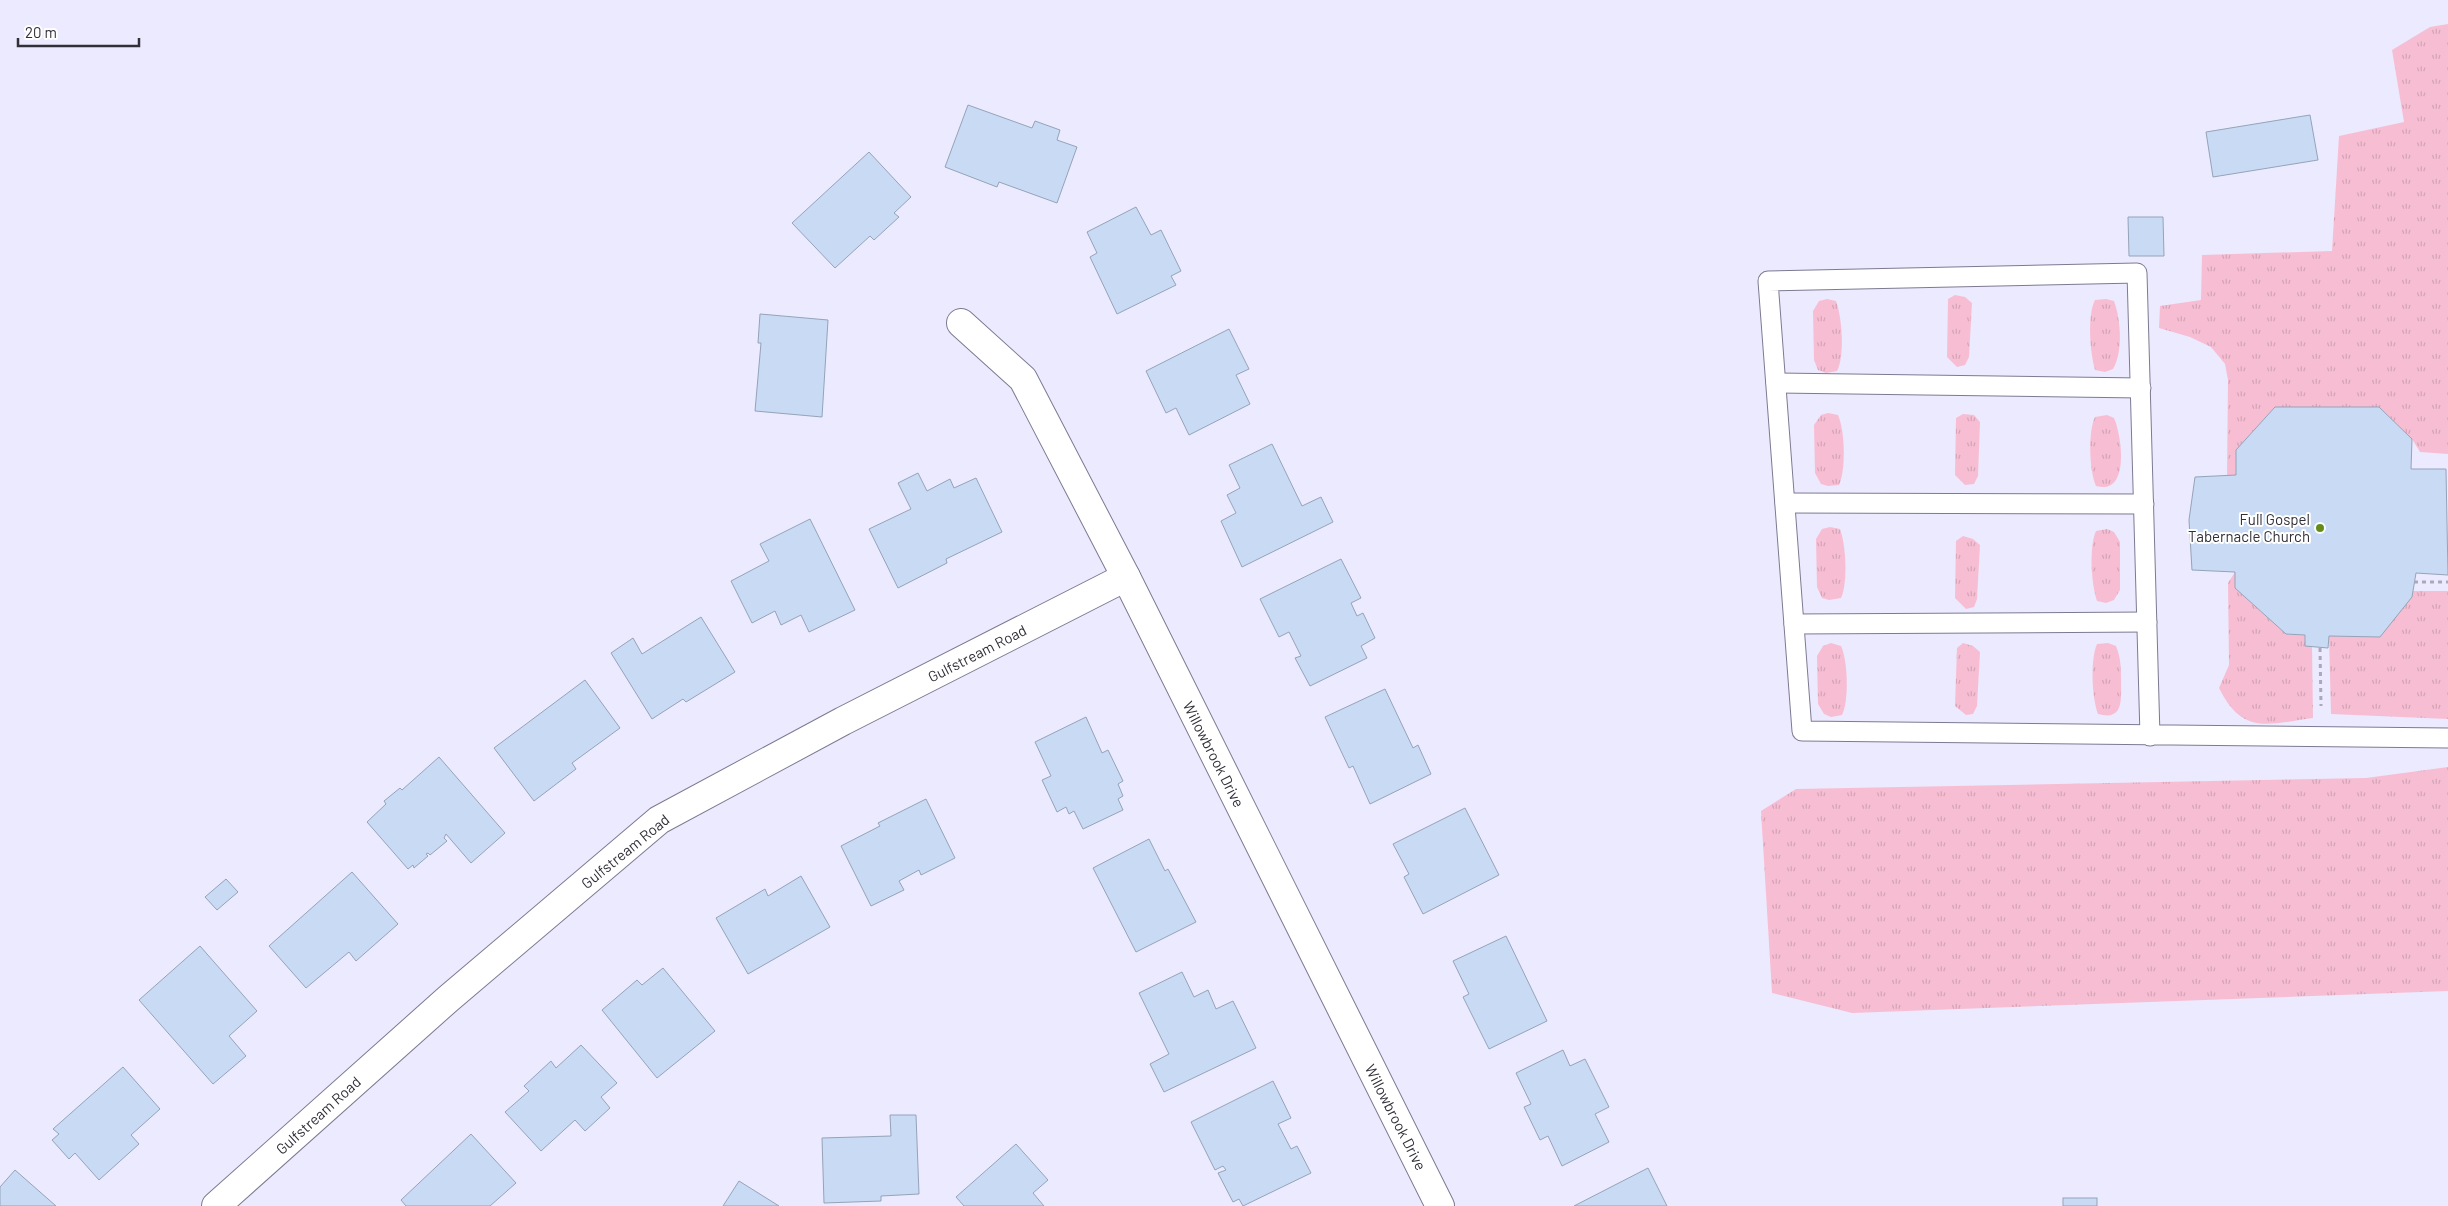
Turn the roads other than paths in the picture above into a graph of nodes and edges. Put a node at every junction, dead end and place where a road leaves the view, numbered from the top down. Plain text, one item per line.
1 (961, 323) dead end
2 (1776, 383) junction
3 (2141, 388) junction
4 (1784, 503) junction
5 (2144, 504) junction
6 (1126, 577) junction
7 (2147, 622) junction
8 (1794, 624) junction
9 (2150, 736) junction
10 (2448, 738) edge
11 (216, 1206) edge
12 (1440, 1206) edge

1 - 6 street, Willowbrook Drive
2 - 3 lane
2 - 3 lane
2 - 4 lane
3 - 5 lane
4 - 5 lane
4 - 8 lane
5 - 7 lane
6 - 11 street, Gulfstream Road
6 - 12 street, Willowbrook Drive
7 - 8 lane
7 - 9 lane
8 - 9 lane
9 - 10 lane

